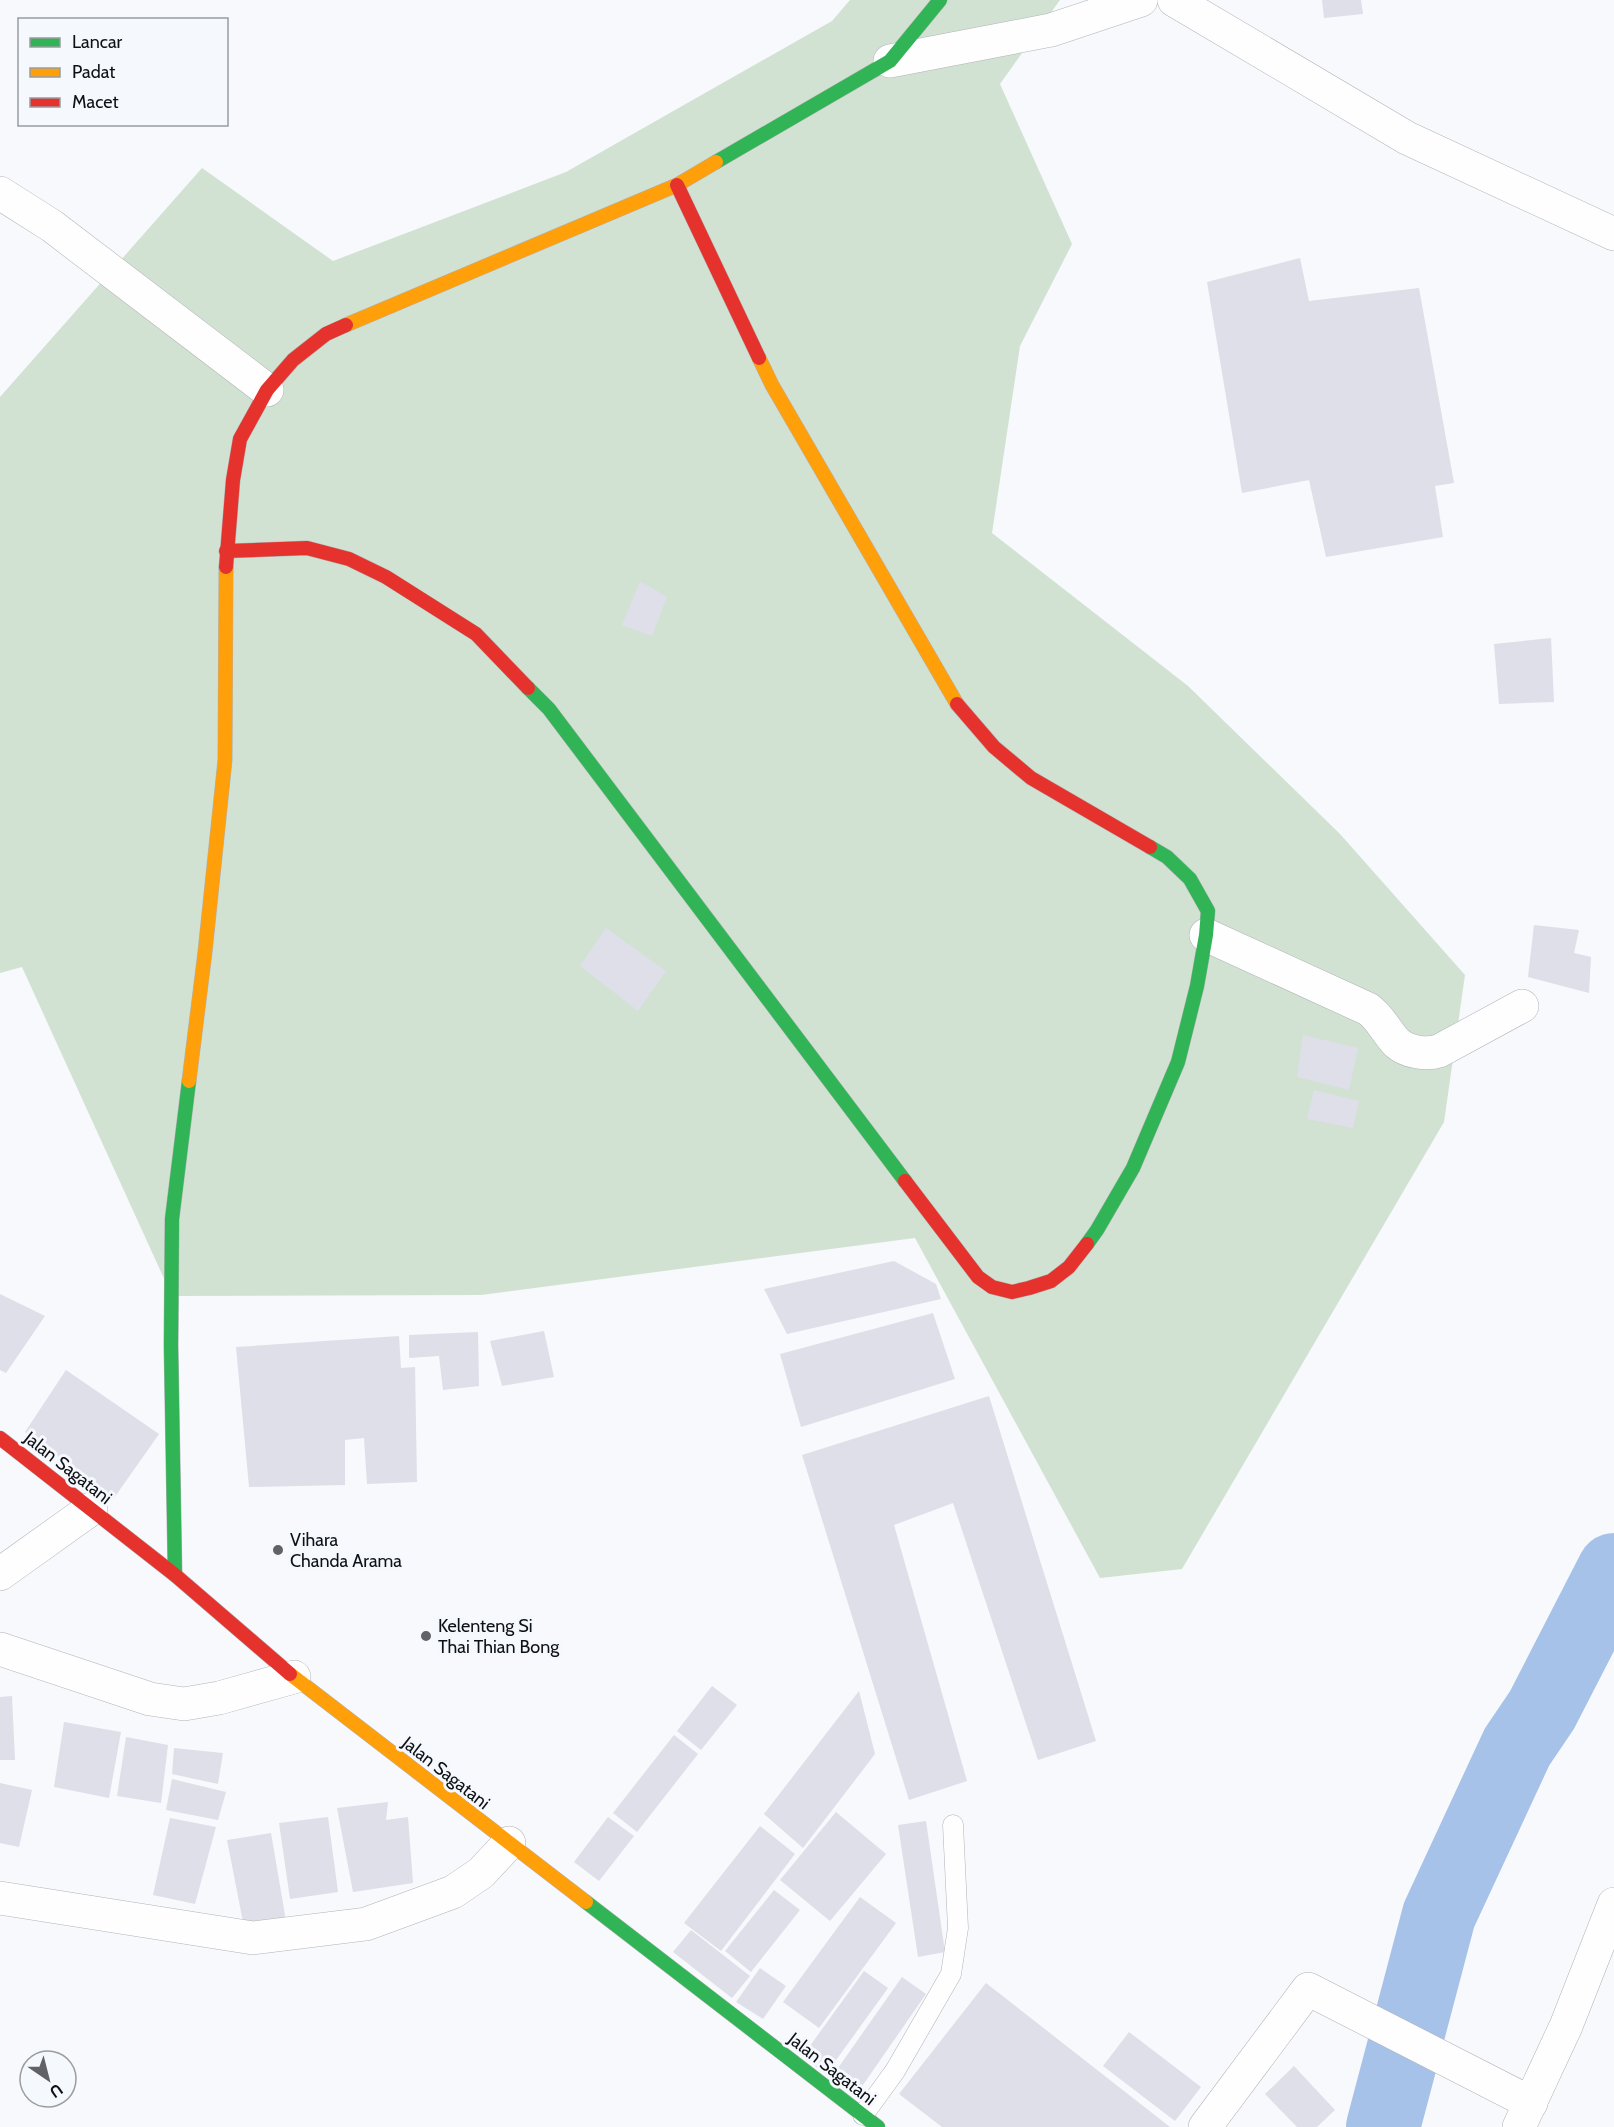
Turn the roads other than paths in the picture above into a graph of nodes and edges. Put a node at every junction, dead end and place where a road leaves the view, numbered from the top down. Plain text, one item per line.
1 (940, 0) edge
2 (1141, 0) edge
3 (1174, 0) edge
4 (890, 61) junction
5 (676, 185) junction
6 (0, 193) edge
7 (1614, 234) edge
8 (267, 390) junction
9 (226, 551) junction
10 (1206, 934) junction
11 (1521, 1006) dead end
12 (0, 1438) edge
13 (91, 1509) junction
14 (0, 1574) edge
15 (175, 1575) junction
16 (0, 1649) edge
17 (294, 1677) junction
18 (954, 1825) dead end
19 (508, 1844) junction
20 (0, 1898) edge
21 (1614, 1904) edge
22 (1525, 2115) edge
23 (870, 2121) edge
24 (1205, 2127) edge

1 - 4 street
2 - 4 street
3 - 7 street
4 - 5 street
5 - 8 street
5 - 10 street
6 - 8 street
8 - 9 street
9 - 10 street
9 - 15 street
10 - 11 street
12 - 13 street, Jalan Sagatani
13 - 14 street
13 - 15 street, Jalan Sagatani
15 - 17 street, Jalan Sagatani
16 - 17 street
17 - 19 street, Jalan Sagatani
18 - 23 lane
19 - 20 street
19 - 23 street, Jalan Sagatani
21 - 22 street
22 - 24 street

